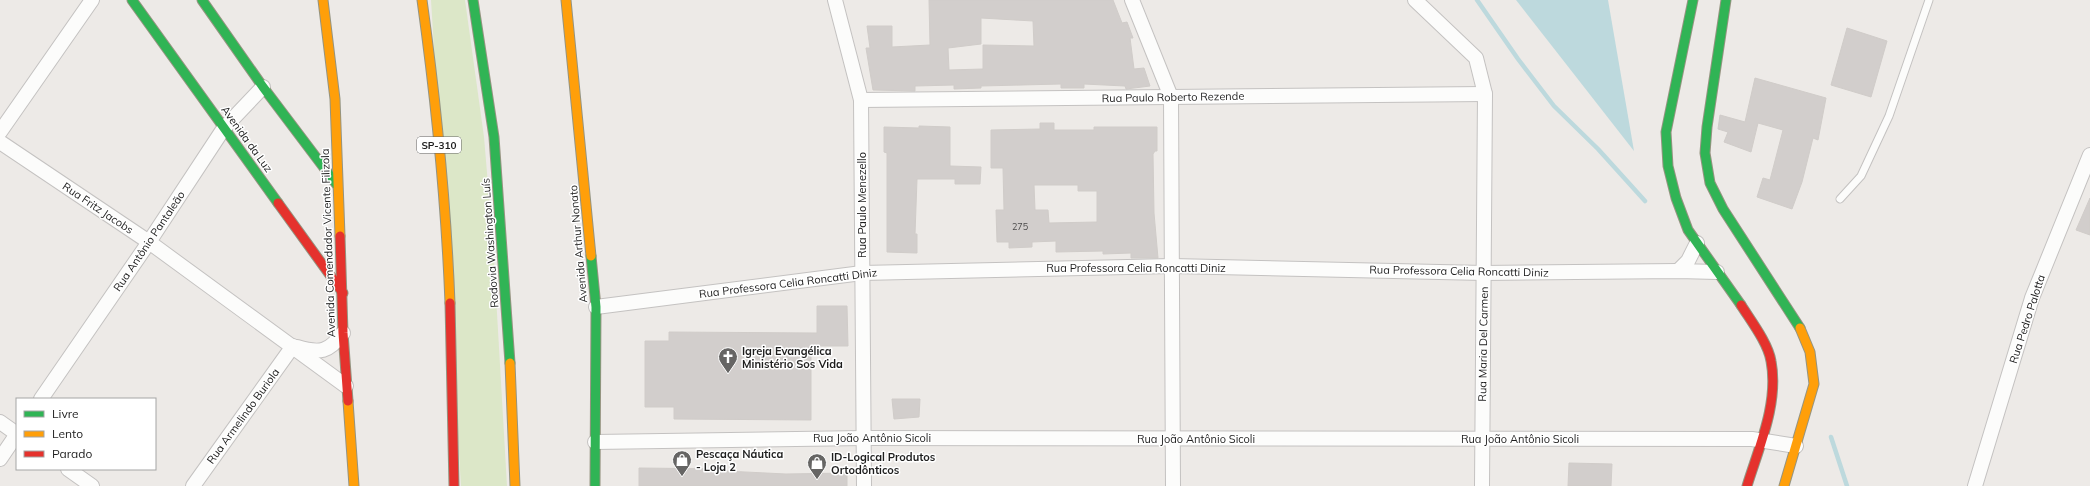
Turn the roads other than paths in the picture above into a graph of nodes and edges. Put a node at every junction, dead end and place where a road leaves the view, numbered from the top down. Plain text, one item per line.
1 (92, 0) edge
2 (132, 0) edge
3 (202, 0) edge
4 (323, 0) edge
5 (422, 0) edge
6 (473, 0) edge
7 (483, 0) edge
8 (566, 0) edge
9 (835, 0) edge
10 (1132, 0) edge
11 (1415, 0) edge
12 (1692, 0) edge
13 (1726, 0) edge
14 (1929, 0) edge
15 (263, 87) junction
16 (1485, 94) junction
17 (1171, 97) junction
18 (861, 100) junction
19 (224, 128) junction
20 (0, 132) edge
21 (494, 137) junction
22 (0, 142) edge
23 (2090, 155) edge
24 (337, 185) junction
25 (434, 194) dead end
26 (1840, 199) dead end
27 (149, 242) junction
28 (1697, 243) junction
29 (1172, 266) junction
30 (1678, 271) junction
31 (1717, 272) junction
32 (862, 273) junction
33 (1484, 273) junction
34 (449, 291) junction
35 (343, 293) junction
36 (596, 308) junction
37 (343, 332) junction
38 (293, 346) junction
39 (346, 386) junction
40 (42, 398) edge
41 (0, 422) edge
42 (16, 433) edge
43 (16, 435) edge
44 (864, 438) junction
45 (1173, 439) junction
46 (1761, 439) junction
47 (1482, 440) junction
48 (595, 442) junction
49 (1796, 446) junction
50 (351, 458) junction
51 (0, 459) edge
52 (69, 470) edge
53 (92, 486) edge
54 (193, 486) edge
55 (350, 486) edge
56 (354, 486) edge
57 (454, 486) edge
58 (515, 486) edge
59 (595, 486) edge
60 (864, 486) edge
61 (1173, 486) edge
62 (1482, 486) edge
63 (1748, 486) edge
64 (1784, 486) edge
65 (1975, 486) edge

1 - 20 street
2 - 19 main road, Avenida da Luz
3 - 15 main road
4 - 24 main road, Avenida Comendador Vicente Filizola
5 - 34 main road, SP-310
6 - 21 main road, Rodovia Washington Luís
7 - 21 main road
8 - 36 main road, Avenida Arthur Nonato
9 - 18 street, Rua Paulo Menezello
10 - 17 street
11 - 16 street, Rua Maria Del Carmen
12 - 28 main road
13 - 49 main road
14 - 26 lane
15 - 19 street, Rua Antônio Pantaleão
15 - 24 main road
16 - 17 street, Rua Paulo Roberto Rezende
16 - 33 street, Rua Maria Del Carmen
17 - 18 street, Rua Paulo Roberto Rezende
17 - 29 street
18 - 32 street, Rua Paulo Menezello
19 - 27 street, Rua Antônio Pantaleão
19 - 35 main road, Avenida da Luz
21 - 58 main road, Rodovia Washington Luís
22 - 27 street, Rua Fritz Jacobs
23 - 65 street, Rua Pedro Palotta
24 - 35 main road, Avenida Comendador Vicente Filizola
25 - 34 main road
27 - 38 street, Rua Fritz Jacobs
27 - 40 street, Rua Antônio Pantaleão
28 - 30 street
28 - 31 main road
29 - 32 street, Rua Professora Celia Roncatti Diniz
29 - 33 street, Rua Professora Celia Roncatti Diniz
29 - 45 street
30 - 31 street, Rua Professora Celia Roncatti Diniz
30 - 33 street, Rua Professora Celia Roncatti Diniz
31 - 46 main road
32 - 36 street, Rua Professora Celia Roncatti Diniz
32 - 44 street, Rua Paulo Menezello
33 - 47 street, Rua Maria Del Carmen
34 - 57 main road, SP-310
35 - 37 main road, Avenida Comendador Vicente Filizola
36 - 48 main road, Avenida Arthur Nonato
37 - 38 street, Rua Fritz Jacobs
37 - 39 main road, Avenida Comendador Vicente Filizola
38 - 39 street, Rua Fritz Jacobs
38 - 54 street, Rua Armelindo Buriola
39 - 50 main road, Avenida Comendador Vicente Filizola
41 - 42 street
43 - 51 street
44 - 45 street, Rua João Antônio Sicoli
44 - 48 street, Rua João Antônio Sicoli
44 - 60 street, Rua Paulo Menezello
45 - 47 street, Rua João Antônio Sicoli
45 - 61 street
46 - 47 street, Rua João Antônio Sicoli
46 - 49 street, Rua João Antônio Sicoli
46 - 63 main road
47 - 62 street, Rua Maria Del Carmen
48 - 59 main road, Avenida Arthur Nonato
49 - 64 main road
50 - 55 street
50 - 56 main road, Avenida Comendador Vicente Filizola
52 - 53 street

